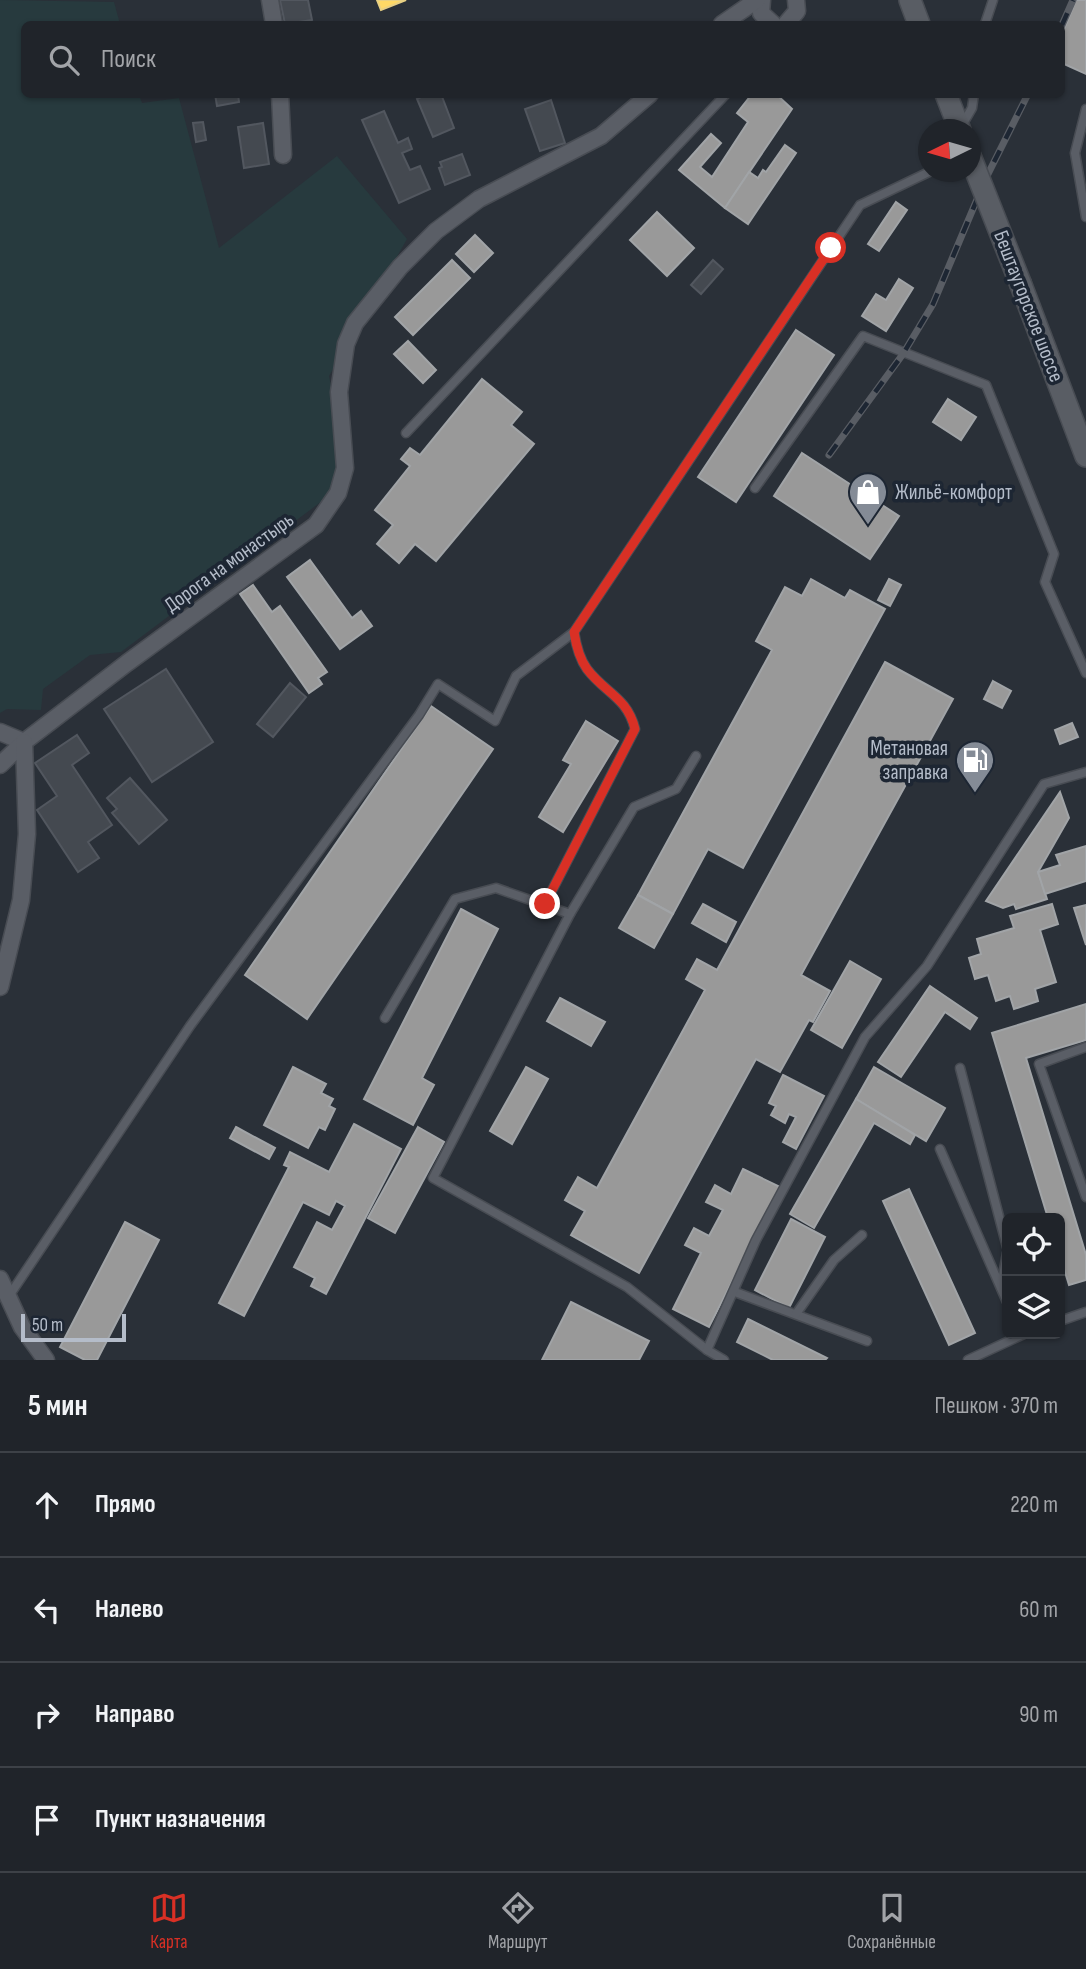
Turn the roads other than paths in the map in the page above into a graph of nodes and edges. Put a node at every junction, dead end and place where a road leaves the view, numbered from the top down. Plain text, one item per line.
1 (270, 0) edge
2 (760, 0) edge
3 (910, 0) edge
4 (993, 0) edge
5 (799, 4) edge
6 (274, 21) edge
7 (727, 21) edge
8 (770, 21) edge
9 (788, 21) edge
10 (918, 21) edge
11 (986, 21) edge
12 (280, 98) edge
13 (645, 98) edge
14 (722, 98) edge
15 (948, 98) edge
16 (973, 98) edge
17 (1086, 109) edge
18 (956, 119) edge
19 (966, 119) edge
20 (283, 155) dead end
21 (918, 177) edge
22 (981, 182) edge
23 (1085, 207) edge
24 (1086, 217) edge
25 (406, 433) dead end
26 (1086, 456) edge
27 (755, 488) dead end
28 (574, 632) junction
29 (1086, 673) edge
30 (0, 732) edge
31 (23, 742) junction
32 (696, 756) dead end
33 (0, 765) edge
34 (1086, 772) edge
35 (545, 904) junction
36 (570, 914) junction
37 (0, 987) edge
38 (385, 1018) dead end
39 (1086, 1047) edge
40 (960, 1069) dead end
41 (940, 1149) dead end
42 (1086, 1197) edge
43 (1002, 1229) edge
44 (862, 1236) dead end
45 (1003, 1276) edge
46 (0, 1279) edge
47 (1001, 1287) joint
48 (735, 1292) junction
49 (9, 1296) junction
50 (1086, 1312) edge
51 (796, 1314) junction
52 (1065, 1319) edge
53 (1012, 1339) edge
54 (867, 1341) dead end
55 (706, 1350) junction
56 (46, 1360) edge
57 (724, 1360) edge
58 (968, 1360) edge

1 - 6 street
2 - 7 street
2 - 8 street
3 - 10 main road
4 - 11 lane
5 - 9 street
12 - 20 street
13 - 31 street, Дорога на монастырь
14 - 25 lane
15 - 18 main road
16 - 19 lane
17 - 23 lane
21 - 28 lane
22 - 26 main road, Бештаугорское шоссе, bridge
23 - 24 lane
27 - 29 lane
28 - 35 lane
28 - 49 lane
30 - 31 street
31 - 33 street, Дорога на монастырь
31 - 37 street
32 - 36 lane
34 - 48 lane
35 - 36 lane
35 - 38 lane
36 - 55 lane
39 - 42 lane
40 - 43 lane
41 - 47 lane
44 - 51 lane
45 - 47 lane
46 - 49 street
48 - 51 lane
48 - 55 lane
49 - 56 street
50 - 52 lane
51 - 54 lane
53 - 58 lane
55 - 57 lane

